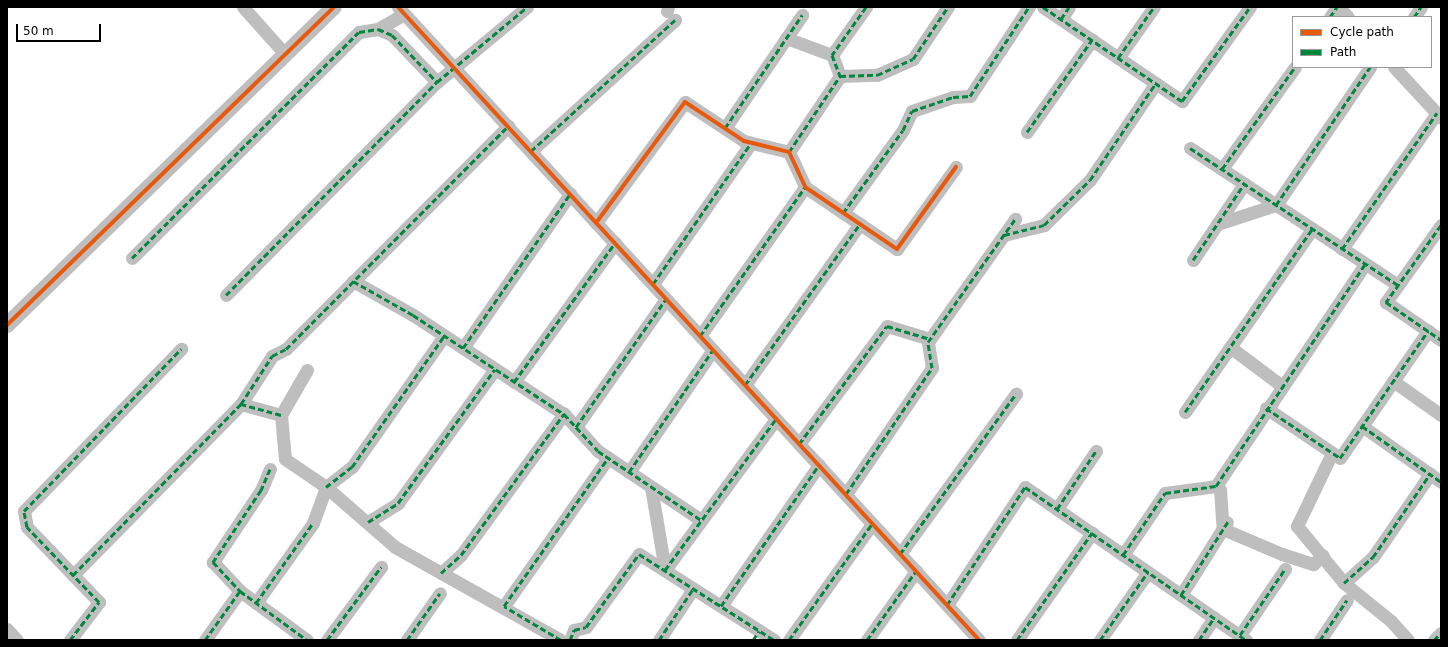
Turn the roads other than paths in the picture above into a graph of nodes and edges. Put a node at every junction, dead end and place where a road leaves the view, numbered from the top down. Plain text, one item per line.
1 (243, 7) edge
2 (334, 7) edge
3 (527, 7) edge
4 (866, 7) edge
5 (948, 7) edge
6 (1029, 7) edge
7 (1043, 7) edge
8 (1069, 7) edge
9 (1154, 7) edge
10 (1250, 7) edge
11 (1338, 7) edge
12 (1421, 7) edge
13 (401, 10) edge
14 (670, 12) edge
15 (802, 15) dead end
16 (1331, 16) edge
17 (1347, 16) edge
18 (1415, 16) edge
19 (1061, 19) junction
20 (378, 28) junction
21 (786, 38) junction
22 (1092, 40) junction
23 (286, 54) junction
24 (832, 55) junction
25 (1118, 58) junction
26 (1294, 68) edge
27 (1369, 68) edge
28 (1395, 68) edge
29 (456, 69) junction
30 (840, 76) junction
31 (437, 82) junction
32 (1156, 83) junction
33 (1439, 116) edge
34 (508, 126) junction
35 (725, 128) junction
36 (1027, 132) dead end
37 (751, 143) junction
38 (1190, 148) dead end
39 (531, 152) junction
40 (789, 152) junction
41 (956, 167) dead end
42 (1222, 169) junction
43 (1244, 184) junction
44 (805, 187) junction
45 (570, 194) junction
46 (1276, 205) junction
47 (843, 213) junction
48 (1015, 219) dead end
49 (596, 223) junction
50 (860, 224) junction
51 (1217, 224) junction
52 (1441, 225) edge
53 (1312, 228) junction
54 (1004, 235) junction
55 (615, 243) junction
56 (1342, 249) junction
57 (132, 258) dead end
58 (1193, 260) dead end
59 (1365, 264) junction
60 (353, 281) junction
61 (653, 284) junction
62 (1398, 286) junction
63 (226, 295) dead end
64 (666, 299) junction
65 (7, 325) edge
66 (1428, 330) junction
67 (444, 336) junction
68 (700, 336) junction
69 (930, 339) junction
70 (1441, 340) edge
71 (1230, 347) junction
72 (463, 348) junction
73 (181, 349) dead end
74 (713, 350) junction
75 (496, 369) junction
76 (307, 370) dead end
77 (1393, 381) junction
78 (514, 382) junction
79 (745, 384) junction
80 (1282, 386) junction
81 (1016, 394) dead end
82 (241, 404) junction
83 (1266, 408) junction
84 (1184, 412) dead end
85 (564, 414) junction
86 (281, 415) junction
87 (1441, 415) edge
88 (776, 419) junction
89 (1362, 426) junction
90 (576, 427) junction
91 (799, 444) junction
92 (1096, 451) dead end
93 (1332, 453) junction
94 (608, 458) junction
95 (819, 465) junction
96 (270, 469) dead end
97 (629, 472) junction
98 (1436, 478) edge
99 (1216, 486) junction
100 (651, 487) junction
101 (326, 488) junction
102 (846, 494) junction
103 (1057, 509) junction
104 (701, 520) junction
105 (368, 522) junction
106 (872, 524) junction
107 (1226, 524) junction
108 (1092, 533) junction
109 (900, 554) junction
110 (1123, 555) junction
111 (1323, 555) junction
112 (381, 567) dead end
113 (1285, 569) dead end
114 (665, 570) junction
115 (916, 571) junction
116 (1148, 572) junction
117 (441, 573) junction
118 (73, 575) junction
119 (1344, 583) junction
120 (693, 588) junction
121 (240, 591) junction
122 (440, 593) dead end
123 (1181, 595) junction
124 (1347, 600) dead end
125 (256, 603) junction
126 (947, 605) junction
127 (504, 606) junction
128 (721, 606) junction
129 (1214, 618) junction
130 (7, 629) edge
131 (1441, 633) edge
132 (756, 635) edge
133 (1243, 638) edge
134 (976, 639) edge
135 (17, 640) edge
136 (70, 640) edge
137 (206, 640) edge
138 (307, 640) edge
139 (327, 640) edge
140 (407, 640) edge
141 (561, 640) edge
142 (570, 640) edge
143 (659, 640) edge
144 (774, 640) edge
145 (789, 640) edge
146 (867, 640) edge
147 (1017, 640) edge
148 (1100, 640) edge
149 (1199, 640) edge
150 (1320, 640) edge
151 (1408, 640) edge
152 (1434, 640) edge

1 - 23 street
2 - 23 street
3 - 29 street
4 - 24 street
5 - 30 street
6 - 47 street
7 - 19 street
8 - 19 street
9 - 25 street
10 - 32 street
11 - 16 street
11 - 17 street
12 - 18 street
13 - 20 street
13 - 29 street
14 - 39 street
15 - 21 street
19 - 22 street
20 - 31 street
20 - 57 street
21 - 24 street
21 - 35 street
22 - 25 street
22 - 36 street
23 - 65 street
24 - 30 street
25 - 32 street
26 - 42 street
27 - 46 street
28 - 33 street
29 - 31 street
29 - 34 street
30 - 40 street
31 - 63 street
32 - 54 street
33 - 56 street
34 - 39 street
34 - 60 street
35 - 37 street
35 - 49 street
37 - 40 street
37 - 61 street
38 - 42 street
39 - 45 street
40 - 44 street
41 - 50 street
42 - 43 street
43 - 46 street
43 - 51 street
44 - 47 street
44 - 68 street
45 - 49 street
45 - 72 street
46 - 51 street
46 - 53 street
47 - 50 street
48 - 54 street
49 - 55 street
50 - 79 street
51 - 58 street
52 - 62 street
53 - 56 street
53 - 71 street
54 - 69 street
55 - 61 street
55 - 78 street
56 - 59 street
59 - 62 street
59 - 80 street
60 - 67 street
60 - 82 street
61 - 64 street
62 - 66 street
64 - 68 street
64 - 90 street
66 - 70 street
66 - 77 street
67 - 72 street
67 - 101 street
68 - 74 street
69 - 91 street
69 - 102 street
71 - 80 street
71 - 84 street
72 - 75 street
73 - 118 street
74 - 79 street
74 - 97 street
75 - 78 street
75 - 105 street
76 - 86 street
77 - 87 street
77 - 89 street
78 - 85 street
79 - 88 street
80 - 83 street
81 - 109 street
82 - 86 street
82 - 118 street
83 - 93 street
83 - 99 street
85 - 90 street
85 - 117 street
86 - 101 street
88 - 91 street
88 - 104 street
89 - 93 street
89 - 98 street
90 - 94 street
91 - 95 street
92 - 103 street
93 - 111 street
94 - 97 street
94 - 127 street
95 - 102 street
95 - 128 street
96 - 121 street
97 - 100 street
98 - 119 street
99 - 107 street
99 - 110 street
100 - 104 street
100 - 114 street
101 - 105 street
101 - 125 street
102 - 106 street
103 - 108 street
103 - 126 street
104 - 114 street
105 - 117 street
106 - 109 street
106 - 145 street
107 - 111 street
107 - 123 street
108 - 110 street
108 - 147 street
109 - 115 street
110 - 116 street
111 - 119 street
112 - 139 street
113 - 133 street
114 - 120 street
114 - 142 street
115 - 126 street
115 - 146 street
116 - 123 street
116 - 148 street
117 - 127 street
118 - 136 street
119 - 151 street
120 - 128 street
120 - 143 street
121 - 125 street
121 - 137 street
122 - 140 street
123 - 129 street
124 - 150 street
125 - 138 street
126 - 134 street
127 - 141 street
128 - 132 street
129 - 133 street
129 - 149 street
130 - 135 street
131 - 152 street
132 - 144 street

